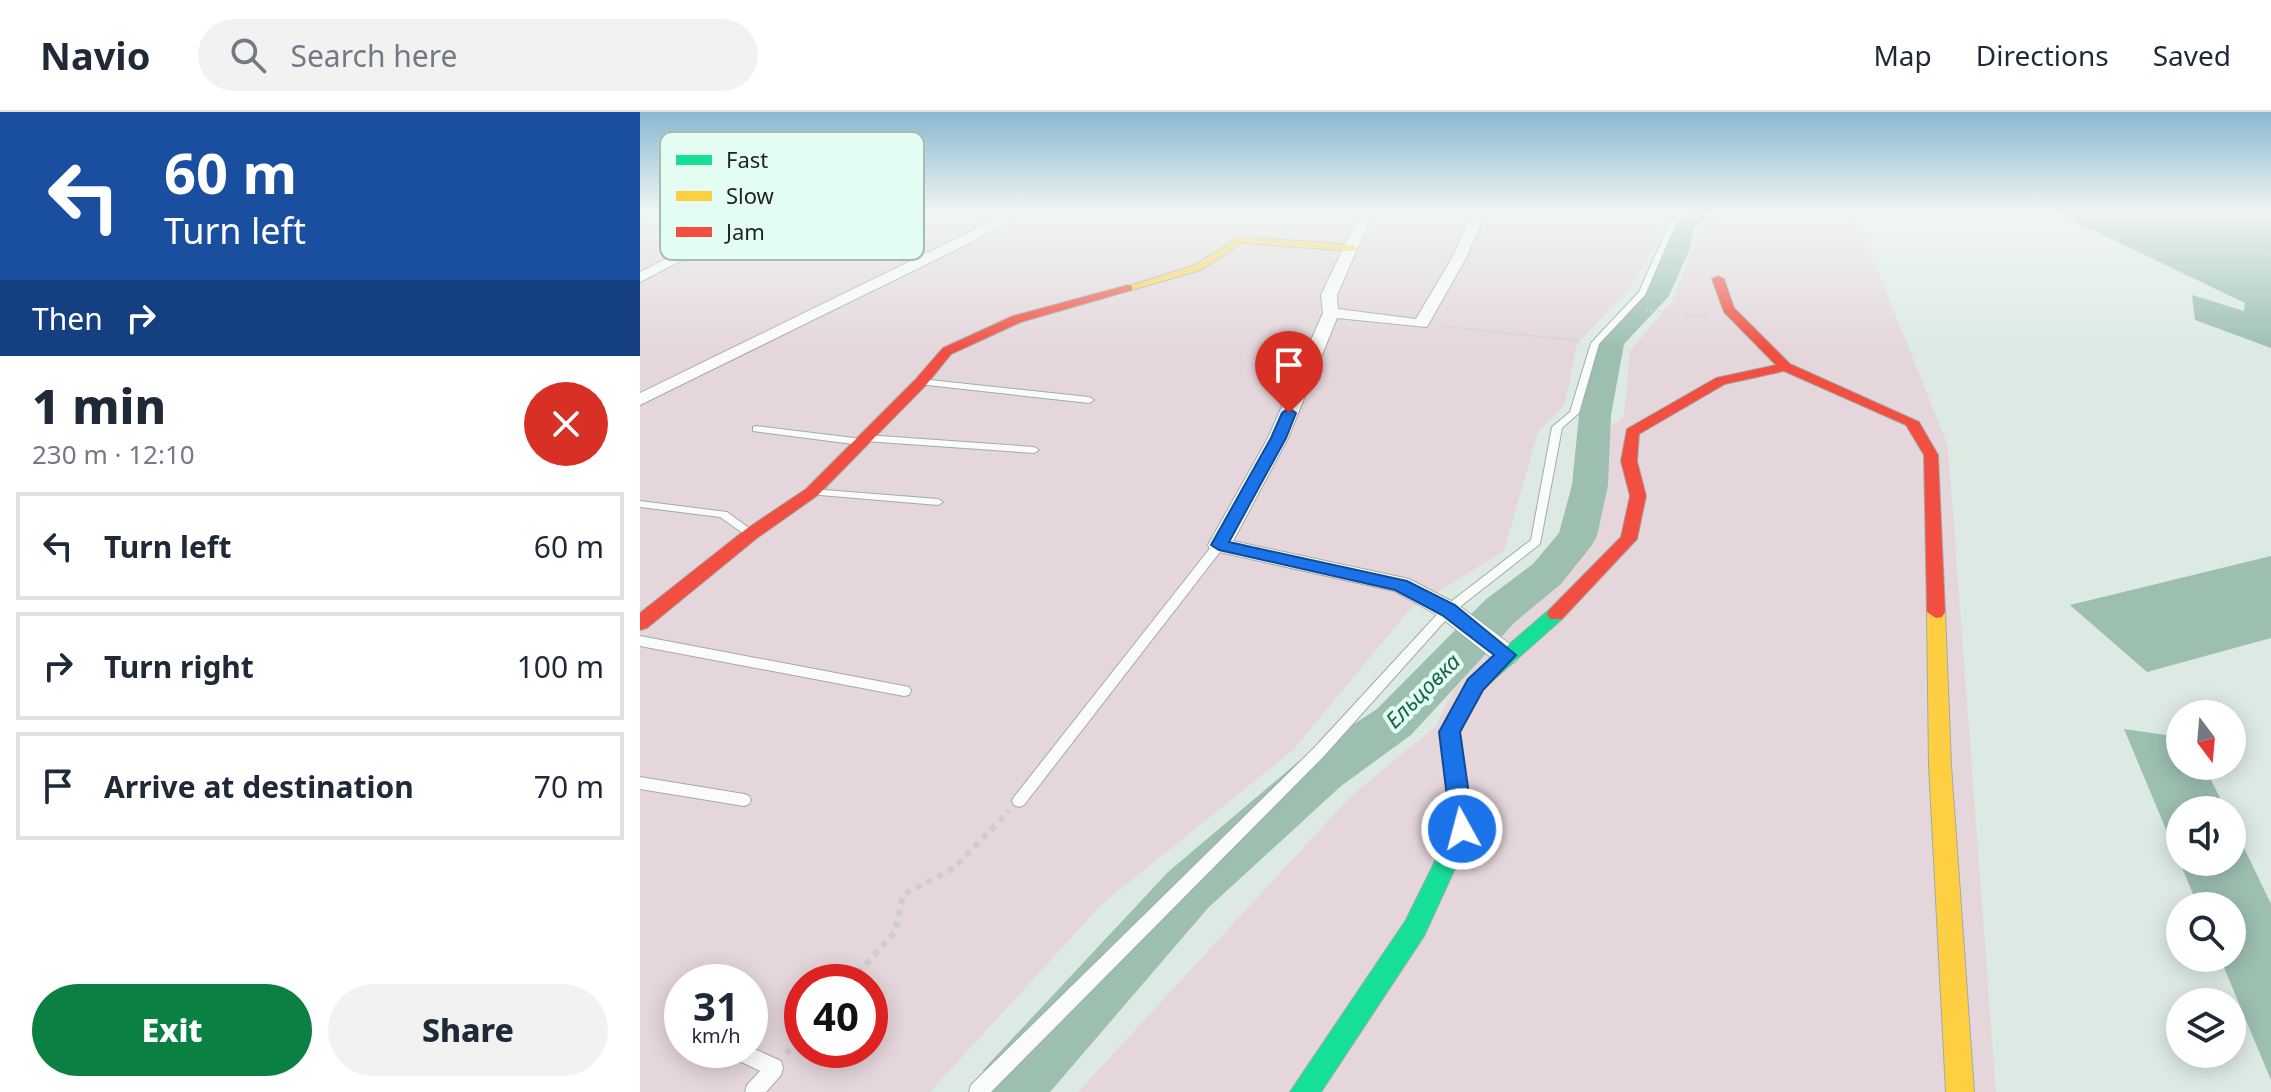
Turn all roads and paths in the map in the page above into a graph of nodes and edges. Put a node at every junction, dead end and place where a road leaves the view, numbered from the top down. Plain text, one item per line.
1 (928, 259) edge
2 (1211, 259) edge
3 (1348, 259) edge
4 (1459, 259) edge
5 (1657, 259) edge
6 (675, 260) edge
7 (640, 278) edge
8 (1718, 279) dead end
9 (1627, 308) junction
10 (1331, 313) junction
11 (1739, 320) junction
12 (1421, 324) junction
13 (1595, 343) junction
14 (1785, 367) junction
15 (921, 382) junction
16 (640, 400) edge
17 (1089, 400) dead end
18 (756, 429) dead end
19 (862, 440) junction
20 (1034, 450) dead end
21 (812, 492) junction
22 (938, 502) dead end
23 (640, 504) edge
24 (751, 534) junction
25 (1219, 545) junction
26 (1448, 610) junction
27 (640, 623) edge
28 (640, 641) edge
29 (1506, 655) junction
30 (904, 691) dead end
31 (640, 783) edge
32 (744, 800) dead end
33 (1019, 801) joint
34 (866, 964) edge
35 (768, 1065) edge
36 (754, 1092) edge
37 (978, 1092) edge
38 (1304, 1092) edge
39 (1960, 1092) edge

1 - 16 street
2 - 15 street
3 - 10 street
4 - 12 street
5 - 9 lane
6 - 7 street
8 - 11 street
9 - 11 path
9 - 13 lane
10 - 12 street
10 - 25 street
11 - 14 street
12 - 13 path
13 - 26 lane
14 - 29 street
14 - 39 street
15 - 17 lane
15 - 19 street
18 - 19 lane
19 - 20 lane
19 - 21 street
21 - 22 lane
21 - 24 street
23 - 24 lane
24 - 27 street
25 - 26 street
25 - 33 lane
26 - 29 street
26 - 37 lane
28 - 30 lane
29 - 38 street
31 - 32 lane
33 - 34 path
35 - 36 lane

